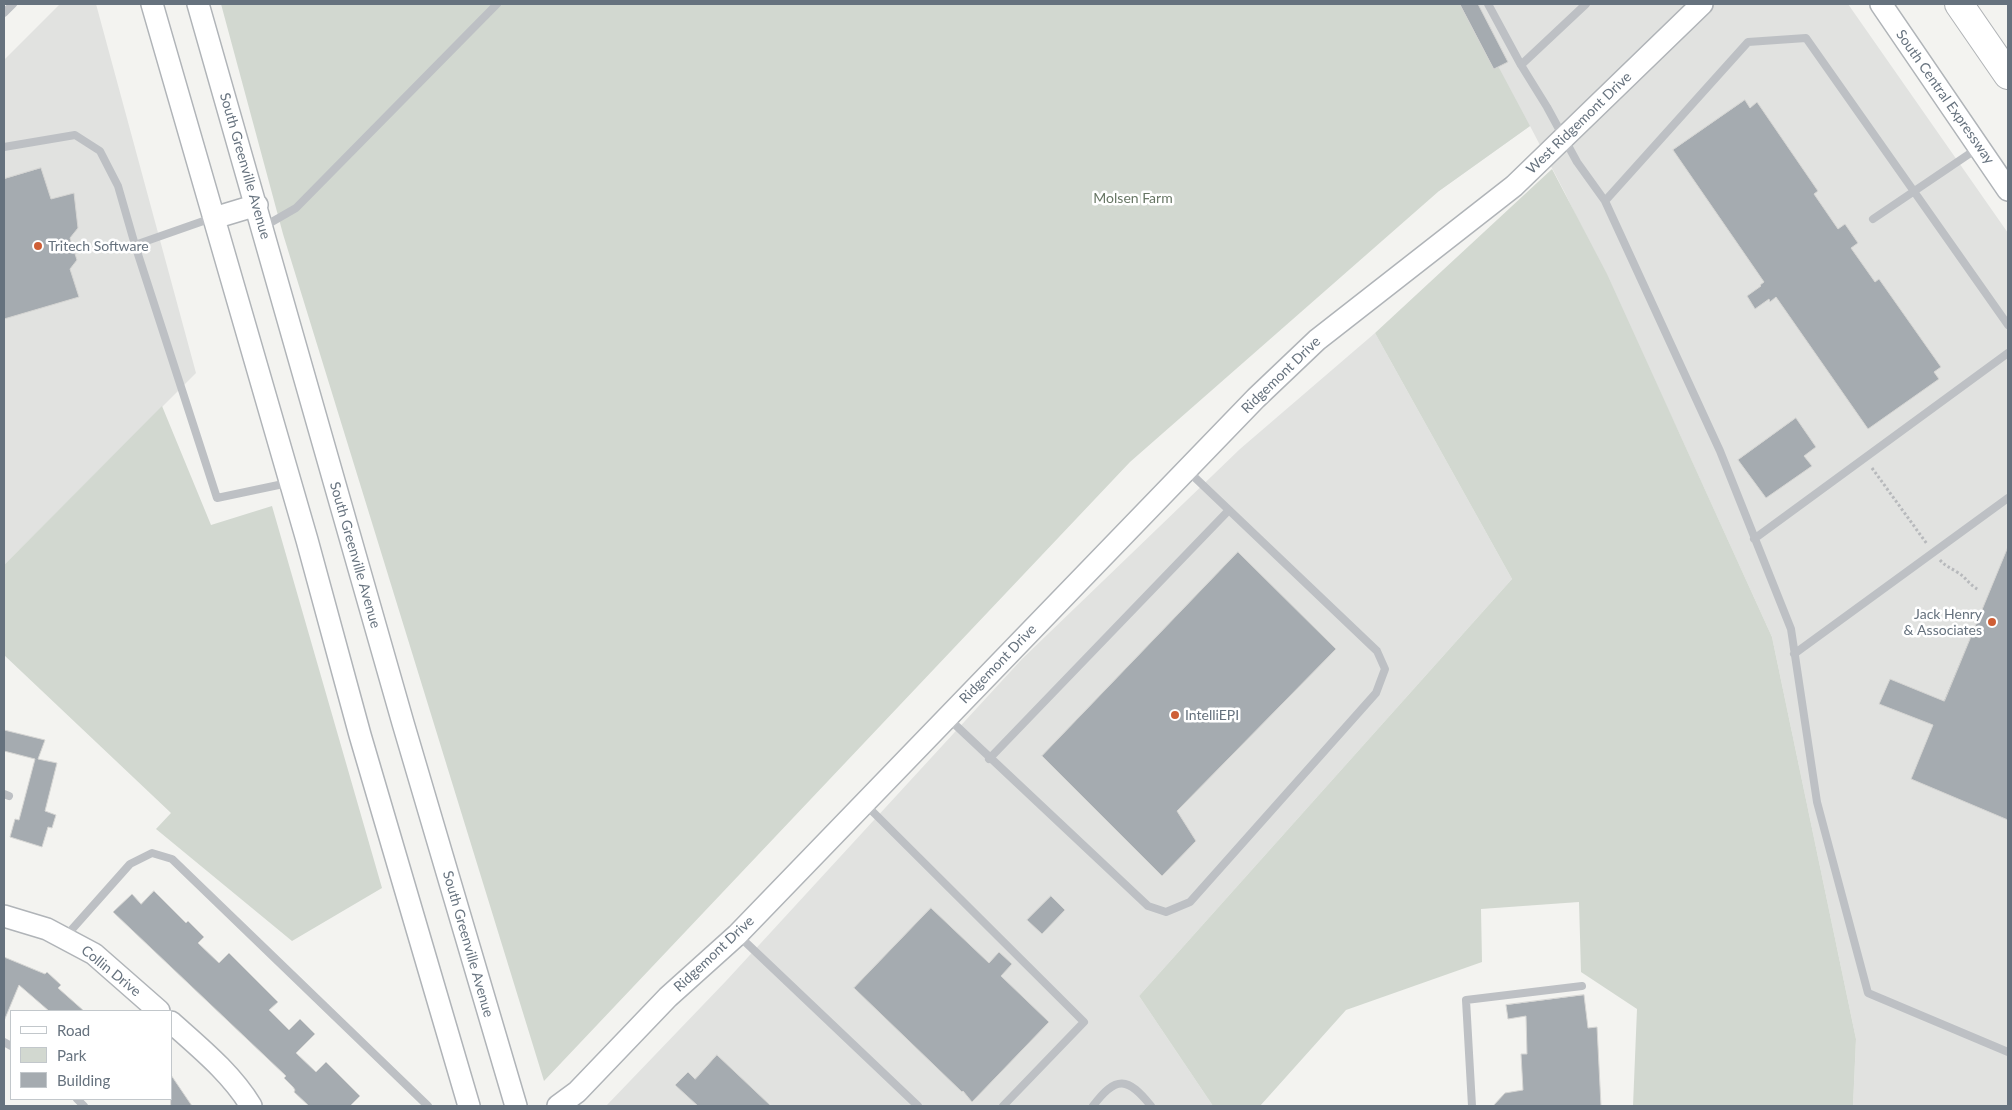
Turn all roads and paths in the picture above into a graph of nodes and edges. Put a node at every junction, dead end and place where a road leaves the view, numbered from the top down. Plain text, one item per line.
1 (13, 4) edge
2 (152, 4) edge
3 (198, 4) edge
4 (497, 4) edge
5 (1488, 4) edge
6 (1586, 4) edge
7 (1881, 4) edge
8 (1958, 4) edge
9 (1698, 5) edge
10 (4, 14) edge
11 (1521, 65) junction
12 (2008, 75) edge
13 (1564, 137) junction
14 (4, 147) edge
15 (1980, 147) junction
16 (2008, 190) edge
17 (1914, 191) junction
18 (1606, 201) junction
19 (256, 206) junction
20 (214, 218) junction
21 (1873, 219) dead end
22 (262, 227) junction
23 (1449, 236) joint
24 (135, 245) junction
25 (2008, 325) edge
26 (2008, 353) edge
27 (1865, 459) junction
28 (1186, 469) junction
29 (290, 482) junction
30 (2008, 498) edge
31 (1229, 510) junction
32 (1754, 539) junction
33 (1934, 553) junction
34 (1979, 590) dead end
35 (1794, 654) junction
36 (947, 717) junction
37 (989, 758) junction
38 (864, 803) junction
39 (4, 916) edge
40 (737, 935) junction
41 (65, 937) junction
42 (1582, 986) dead end
43 (158, 1010) edge
44 (172, 1023) edge
45 (2008, 1052) edge
46 (251, 1106) edge
47 (428, 1106) edge
48 (469, 1106) edge
49 (516, 1106) edge
50 (558, 1106) edge
51 (918, 1106) edge
52 (1003, 1106) edge
53 (1093, 1106) edge
54 (1151, 1106) edge
55 (1472, 1106) edge

1 - 10 lane
2 - 20 main road
3 - 19 main road, South Greenville Avenue
4 - 22 lane
5 - 11 lane
6 - 11 lane
7 - 15 main road, South Central Expressway
8 - 12 highway
9 - 13 main road, West Ridgemont Drive
11 - 13 lane
13 - 18 lane
13 - 23 main road, West Ridgemont Drive
14 - 24 lane
15 - 16 main road, South Central Expressway
15 - 17 lane
17 - 18 lane
17 - 21 lane
17 - 25 lane
18 - 32 lane
19 - 20 main road
19 - 22 main road, South Greenville Avenue
20 - 24 lane
20 - 29 main road
22 - 49 main road, South Greenville Avenue
23 - 28 main road, Ridgemont Drive
24 - 29 lane
26 - 27 lane
27 - 32 lane
27 - 33 path
28 - 31 lane
28 - 36 main road, Ridgemont Drive
29 - 48 main road
30 - 33 lane
31 - 37 lane
31 - 37 lane
32 - 35 lane
33 - 34 path
33 - 35 lane
35 - 45 lane
36 - 37 lane
36 - 38 main road, Ridgemont Drive
38 - 40 main road, Ridgemont Drive
38 - 52 lane
39 - 41 main road, Collin Drive
40 - 50 main road, Ridgemont Drive
40 - 51 lane
41 - 43 main road, Collin Drive
41 - 47 lane
42 - 55 lane
44 - 46 main road
53 - 54 lane

